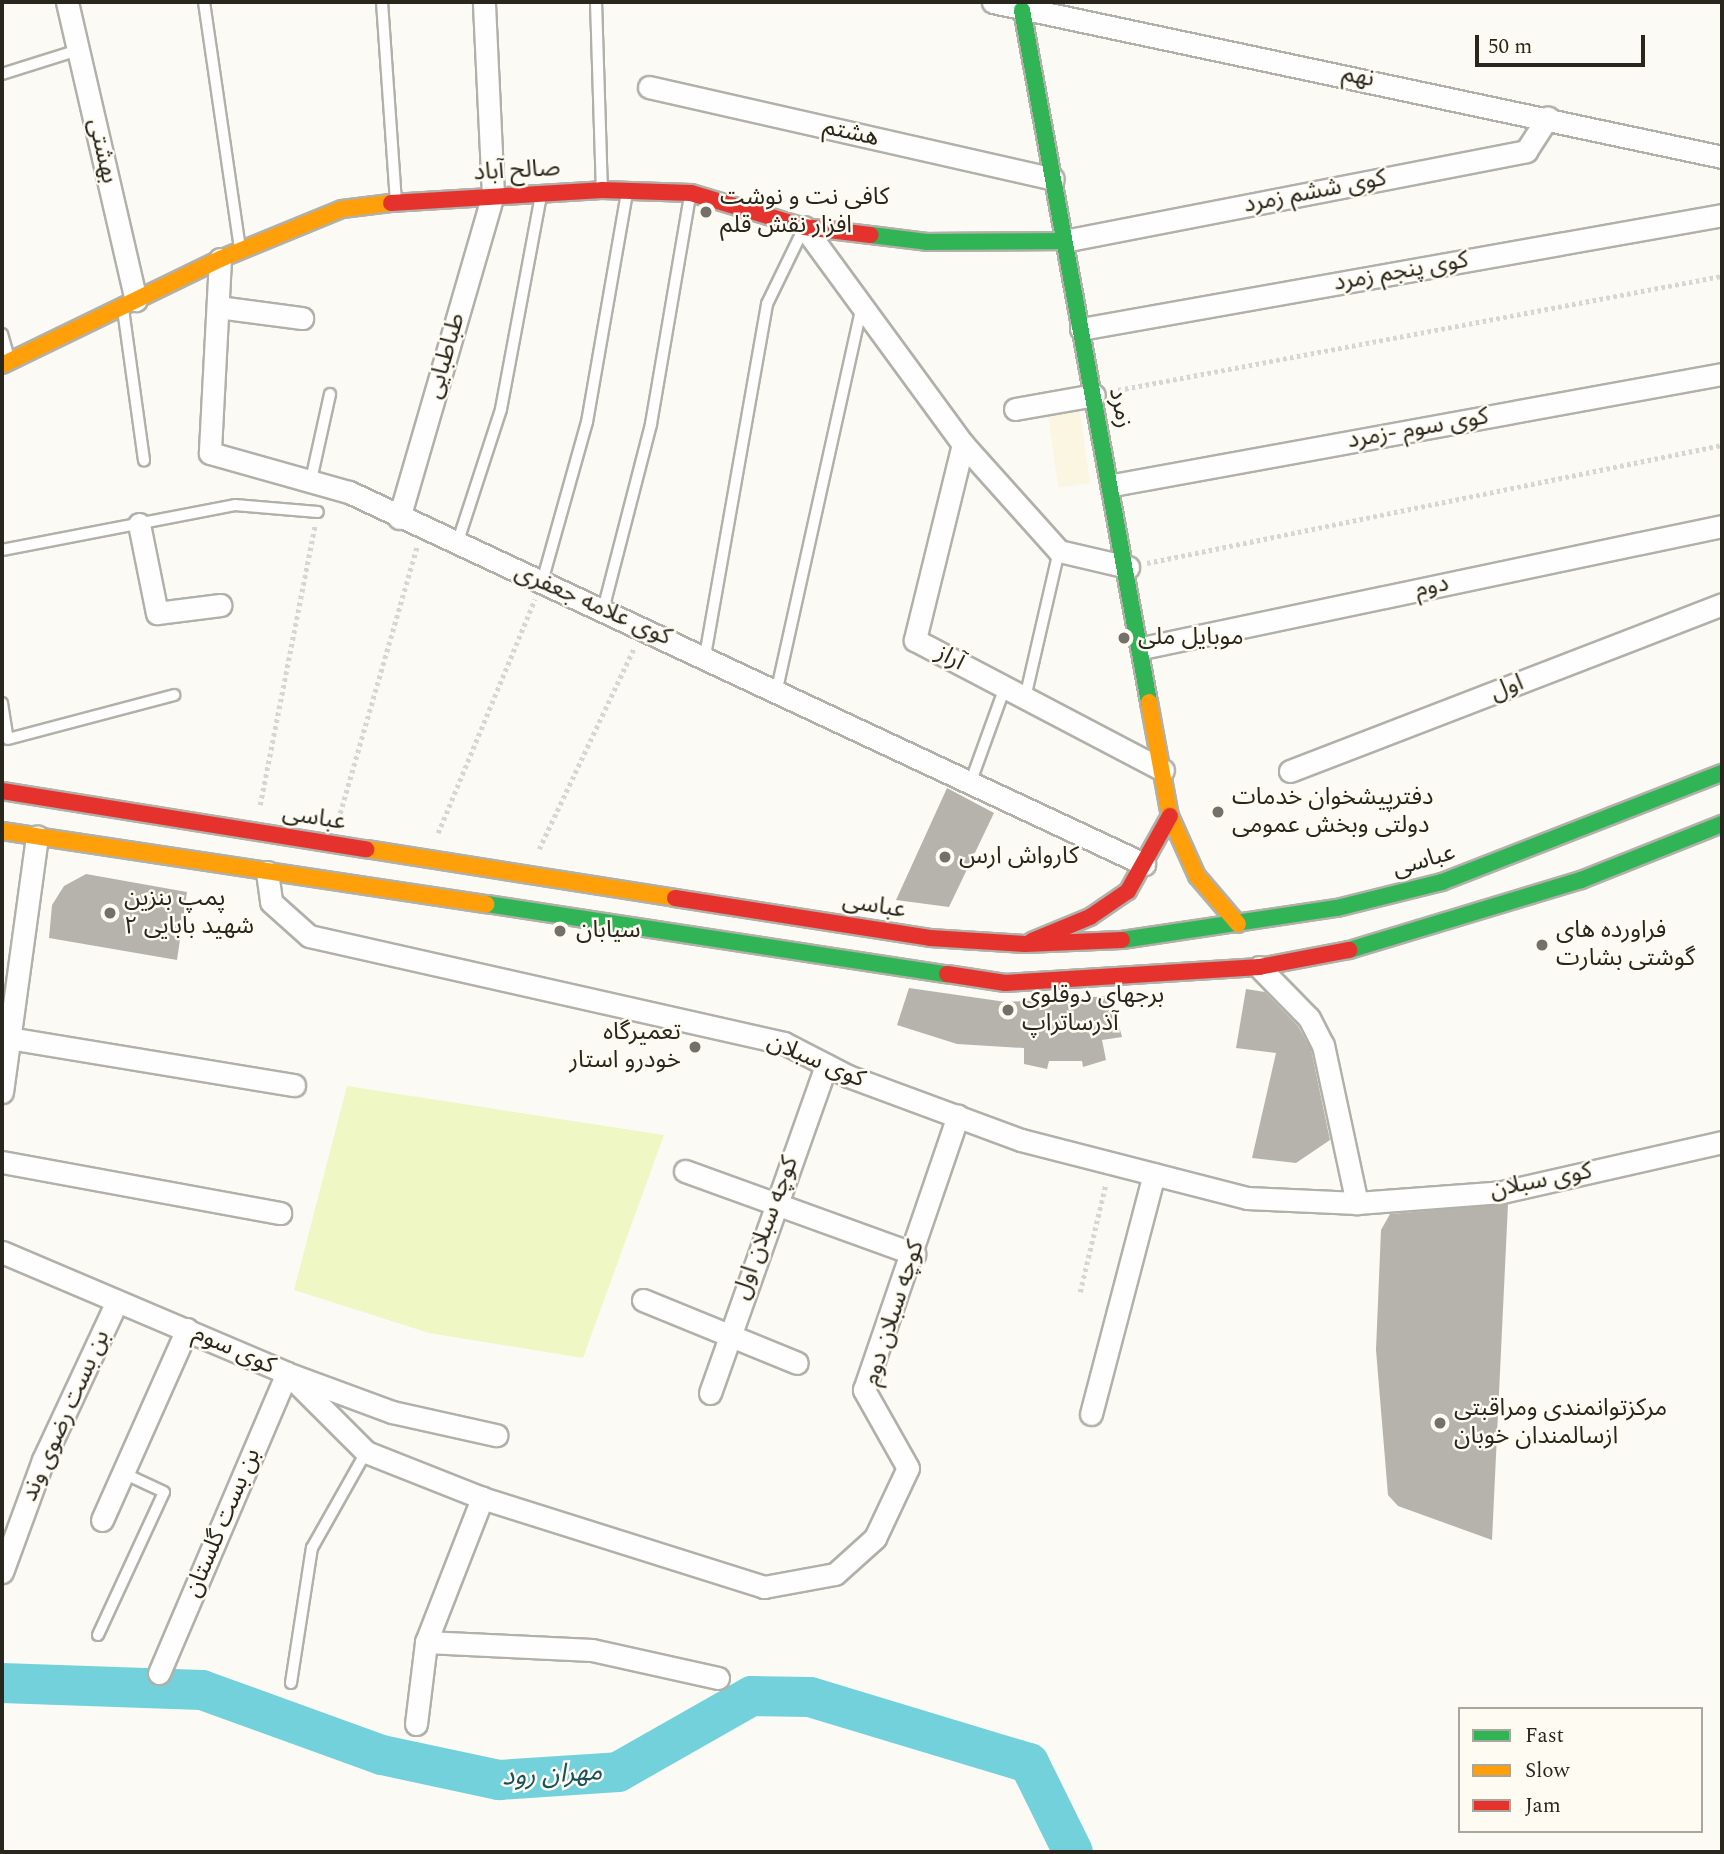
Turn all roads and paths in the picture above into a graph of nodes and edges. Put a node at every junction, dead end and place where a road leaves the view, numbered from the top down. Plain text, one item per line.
1 (67, 2) edge
2 (204, 2) edge
3 (382, 2) edge
4 (484, 2) edge
5 (596, 2) edge
6 (993, 2) edge
7 (1022, 10) junction
8 (78, 50) junction
9 (2, 74) edge
10 (649, 87) dead end
11 (1548, 117) junction
12 (1722, 157) edge
13 (1053, 179) junction
14 (602, 190) junction
15 (628, 190) junction
16 (542, 193) junction
17 (691, 193) junction
18 (493, 195) junction
19 (396, 202) junction
20 (1722, 215) edge
21 (804, 227) junction
22 (1064, 241) junction
23 (241, 250) junction
24 (220, 259) junction
25 (1722, 276) edge
26 (129, 303) junction
27 (862, 306) junction
28 (218, 307) junction
29 (302, 318) dead end
30 (1081, 330) junction
31 (2, 334) edge
32 (6, 363) edge
33 (1722, 374) edge
34 (330, 394) dead end
35 (1094, 395) junction
36 (1015, 409) dead end
37 (963, 444) junction
38 (1722, 445) edge
39 (144, 461) dead end
40 (311, 480) junction
41 (1113, 485) junction
42 (317, 512) joint
43 (399, 518) junction
44 (139, 524) junction
45 (1722, 526) edge
46 (423, 528) junction
47 (457, 544) junction
48 (2, 548) edge
49 (1059, 551) junction
50 (1128, 567) junction
51 (542, 582) junction
52 (1722, 604) edge
53 (220, 605) dead end
54 (603, 610) junction
55 (643, 628) junction
56 (1142, 648) junction
57 (705, 656) junction
58 (1005, 687) junction
59 (778, 689) junction
60 (174, 695) dead end
61 (1025, 698) junction
62 (2, 703) edge
63 (1163, 770) junction
64 (1290, 771) dead end
65 (1722, 773) edge
66 (971, 781) junction
67 (2, 791) edge
68 (1170, 816) junction
69 (1722, 824) edge
70 (2, 831) edge
71 (255, 831) junction
72 (37, 836) junction
73 (332, 844) junction
74 (427, 859) junction
75 (1144, 864) junction
76 (267, 872) junction
77 (526, 874) junction
78 (623, 890) junction
79 (1238, 924) junction
80 (617, 927) junction
81 (1025, 944) junction
82 (1259, 967) junction
83 (9, 1038) junction
84 (826, 1065) junction
85 (294, 1085) dead end
86 (2, 1093) edge
87 (958, 1116) junction
88 (1722, 1142) edge
89 (2, 1162) edge
90 (1111, 1163) junction
91 (685, 1171) dead end
92 (1154, 1174) junction
93 (776, 1202) junction
94 (1357, 1203) junction
95 (281, 1213) dead end
96 (2, 1252) edge
97 (914, 1254) junction
98 (1080, 1292) dead end
99 (643, 1300) dead end
100 (117, 1301) junction
101 (187, 1329) junction
102 (729, 1332) junction
103 (797, 1363) dead end
104 (287, 1373) junction
105 (710, 1393) dead end
106 (1091, 1414) dead end
107 (496, 1434) dead end
108 (366, 1452) junction
109 (123, 1473) junction
110 (482, 1498) junction
111 (102, 1520) dead end
112 (2, 1572) edge
113 (98, 1635) dead end
114 (426, 1642) junction
115 (159, 1673) dead end
116 (718, 1678) dead end
117 (292, 1683) dead end
118 (416, 1724) dead end

1 - 8 street, بهشتی
2 - 23 lane
3 - 19 lane
4 - 18 street, طباطبایی
5 - 14 lane
6 - 7 street, نهم
7 - 11 street, نهم
7 - 13 main road, زمرد
8 - 9 lane
8 - 26 street, بهشتی
10 - 13 street, هشتم
11 - 12 street, نهم
11 - 22 street, کوی ششم زمرد
13 - 22 main road, زمرد
14 - 15 main road, صالح آباد
14 - 16 main road, صالح آباد
15 - 17 main road, صالح آباد
15 - 51 lane
16 - 18 main road, صالح آباد
16 - 47 lane
17 - 21 main road, صالح آباد
17 - 54 lane
18 - 19 main road, صالح آباد
18 - 43 street, طباطبایی
19 - 23 main road, صالح آباد
20 - 30 street, کوی پنجم زمرد
21 - 22 main road, صالح آباد
21 - 27 street
21 - 57 lane
22 - 30 main road, زمرد
23 - 24 main road, صالح آباد
24 - 26 main road, صالح آباد
24 - 28 street, کوی علامه جعفری
25 - 35 path
26 - 32 main road, صالح آباد
26 - 39 lane
27 - 37 street
27 - 59 lane
28 - 29 street
28 - 40 street, کوی علامه جعفری
30 - 35 main road, زمرد
31 - 32 lane
33 - 41 street, کوی سوم -زمرد
34 - 40 lane
35 - 36 street
35 - 41 main road, زمرد
37 - 49 street
37 - 58 street, آراز
38 - 50 path
40 - 43 street, کوی علامه جعفری
41 - 50 main road, زمرد
42 - 44 lane
42 - 71 path
43 - 46 street, کوی علامه جعفری
44 - 48 lane
44 - 53 street
45 - 56 street, دوم
46 - 47 street, کوی علامه جعفری
46 - 73 path
47 - 51 street, کوی علامه جعفری
49 - 50 street
49 - 61 lane
50 - 56 main road, زمرد
51 - 54 street, کوی علامه جعفری
51 - 74 path
52 - 64 street, اول
54 - 55 street, کوی علامه جعفری
55 - 57 street, کوی علامه جعفری
55 - 77 path
56 - 63 main road, زمرد
57 - 59 street, کوی علامه جعفری
58 - 61 street, آراز
58 - 66 lane
59 - 66 street, کوی علامه جعفری
60 - 62 lane
61 - 63 street, آراز
63 - 68 main road, زمرد
65 - 79 main road, عباسى
66 - 75 street, کوی علامه جعفری
67 - 71 main road, عباسى
68 - 75 main road
68 - 79 main road, زمرد
69 - 82 main road
70 - 72 main road
71 - 73 main road, عباسى
72 - 76 main road
72 - 83 street
73 - 74 main road, عباسى
74 - 77 main road, عباسى
75 - 81 main road
76 - 80 main road
76 - 84 street, کوی سبلان
77 - 78 main road, عباسى
78 - 80 main road
78 - 81 main road, عباسى
79 - 81 main road, عباسى
80 - 82 main road
82 - 94 street
83 - 85 street
83 - 86 street
84 - 87 street, کوی سبلان
84 - 93 street, کوچه سبلان اول
87 - 90 street, کوی سبلان
87 - 97 street, کوچه سبلان دوم
88 - 94 street, کوی سبلان
89 - 95 street
90 - 92 street, کوی سبلان
90 - 98 path
91 - 93 street
92 - 94 street, کوی سبلان
92 - 106 street
93 - 97 street
93 - 102 street, کوچه سبلان اول
96 - 100 street, کوی سوم
97 - 110 street, کوچه سبلان دوم
99 - 102 street
100 - 101 street, کوی سوم
100 - 112 street, بن بست رضوی وند
101 - 104 street, کوی سوم
101 - 109 street
102 - 103 street
102 - 105 street, کوچه سبلان اول
104 - 107 street
104 - 108 street, کوی سوم
104 - 115 street, بن بست گلستان
108 - 110 street, کوی سوم
108 - 117 lane
109 - 111 street
109 - 113 lane
110 - 114 street
114 - 116 street
114 - 118 street

